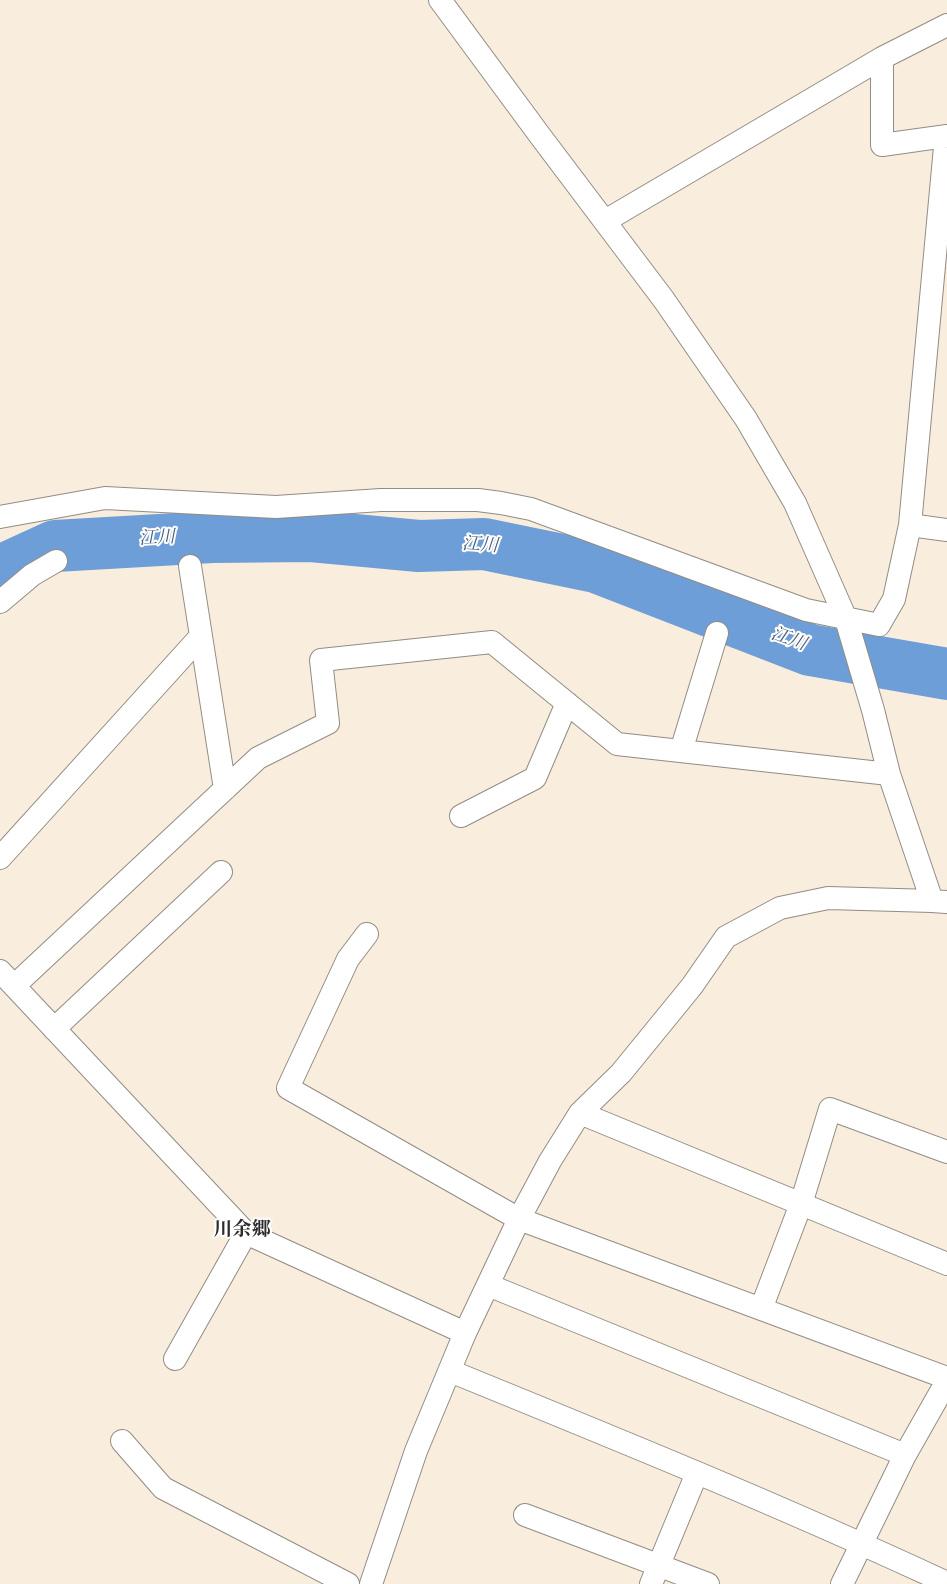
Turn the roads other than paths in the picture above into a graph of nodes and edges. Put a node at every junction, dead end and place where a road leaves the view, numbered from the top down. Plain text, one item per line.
1 (440, 0) edge
2 (947, 25) edge
3 (882, 58) junction
4 (946, 136) edge
5 (605, 221) junction
6 (0, 517) edge
7 (910, 525) junction
8 (947, 530) edge
9 (56, 561) dead end
10 (190, 566) dead end
11 (0, 602) edge
12 (848, 628) junction
13 (716, 633) dead end
14 (201, 636) junction
15 (567, 703) junction
16 (681, 751) junction
17 (889, 774) junction
18 (225, 789) junction
19 (461, 816) dead end
20 (0, 858) edge
21 (221, 872) dead end
22 (940, 902) edge
23 (367, 934) dead end
24 (7, 979) edge
25 (54, 1029) junction
26 (580, 1113) junction
27 (947, 1152) edge
28 (801, 1204) junction
29 (519, 1219) junction
30 (246, 1233) junction
31 (947, 1264) edge
32 (488, 1285) junction
33 (761, 1309) junction
34 (465, 1333) junction
35 (176, 1359) dead end
36 (450, 1371) junction
37 (947, 1378) edge
38 (947, 1381) edge
39 (122, 1441) dead end
40 (905, 1455) junction
41 (697, 1472) junction
42 (525, 1515) dead end
43 (862, 1544) junction
44 (655, 1575) edge
45 (947, 1583) edge
46 (348, 1584) edge
47 (371, 1584) edge
48 (708, 1584) edge
49 (842, 1584) edge

1 - 5 street
2 - 3 street
3 - 4 street
3 - 5 street
4 - 7 street
5 - 12 street
6 - 12 street
7 - 8 street
7 - 12 street
9 - 11 street
10 - 14 street
12 - 17 street
13 - 16 street
14 - 18 street
14 - 20 street
15 - 16 street
15 - 18 street
15 - 19 street
16 - 17 street
17 - 22 street
18 - 24 street
21 - 25 street
22 - 26 street
23 - 29 street
24 - 25 street
25 - 30 street
26 - 28 street
26 - 29 street
27 - 28 street
28 - 31 street
28 - 33 street
29 - 32 street
29 - 33 street
30 - 34 street
30 - 35 street
32 - 34 street
32 - 40 street
33 - 37 street
34 - 36 street
36 - 41 street
36 - 47 street
38 - 40 street
39 - 46 street
40 - 43 street
41 - 43 street
41 - 44 street
42 - 44 street
43 - 45 street
43 - 49 street
44 - 48 street

